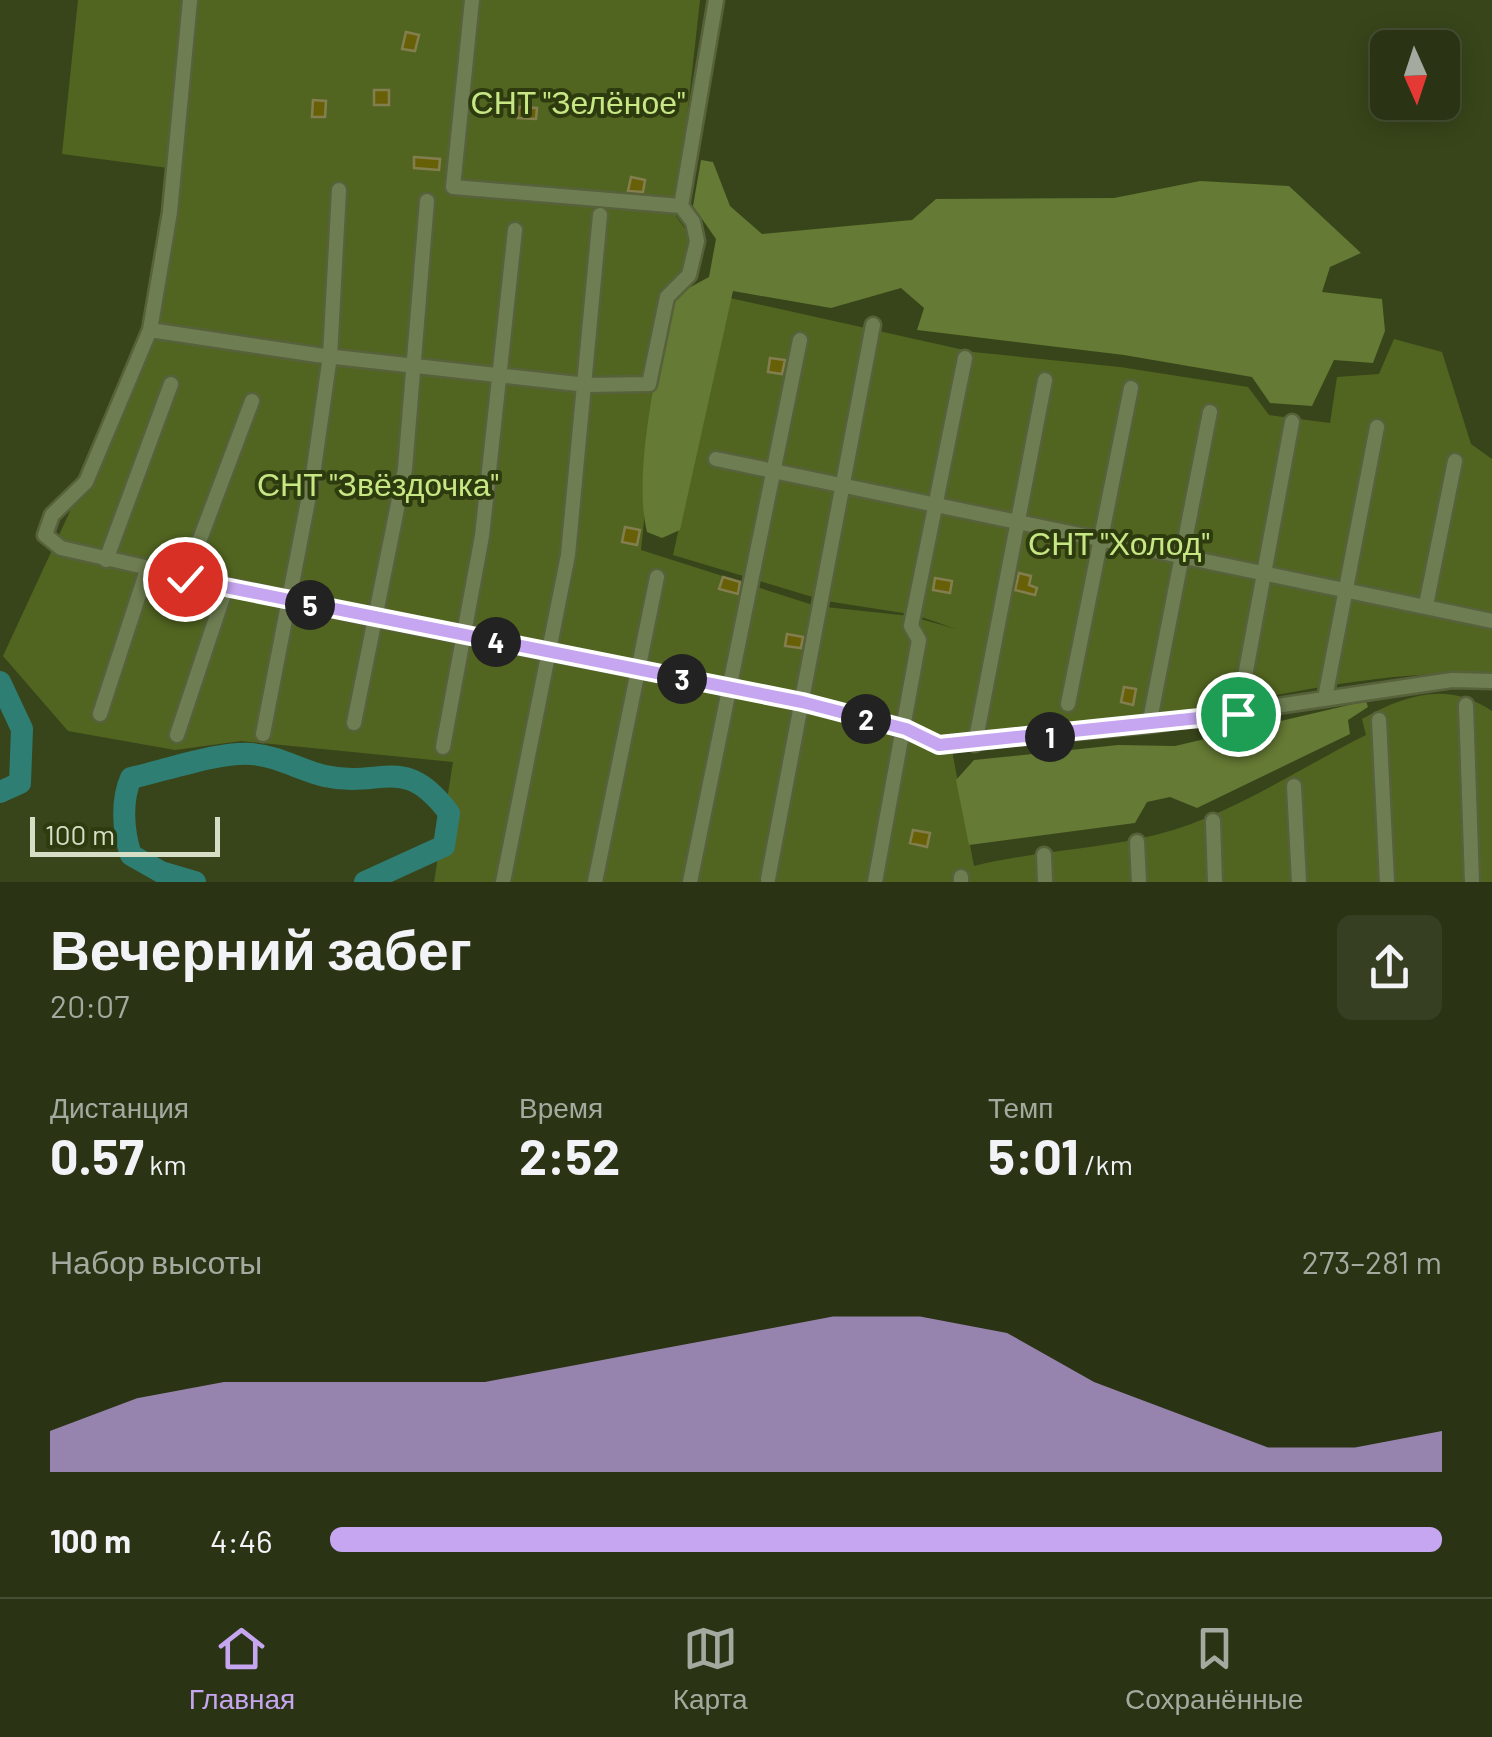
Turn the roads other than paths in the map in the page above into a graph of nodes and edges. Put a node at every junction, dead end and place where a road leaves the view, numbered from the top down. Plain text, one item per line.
1 (190, 0) edge
2 (472, 0) edge
3 (716, 0) edge
4 (339, 190) dead end
5 (427, 202) dead end
6 (681, 206) junction
7 (600, 215) dead end
8 (514, 230) dead end
9 (873, 325) dead end
10 (150, 330) junction
11 (800, 340) dead end
12 (330, 356) junction
13 (965, 358) dead end
14 (414, 365) junction
15 (501, 374) junction
16 (1045, 380) dead end
17 (171, 384) dead end
18 (587, 385) junction
19 (1132, 388) dead end
20 (252, 401) dead end
21 (1210, 412) dead end
22 (1292, 422) dead end
23 (1377, 427) dead end
24 (716, 459) dead end
25 (1455, 461) dead end
26 (775, 471) junction
27 (842, 484) junction
28 (938, 505) junction
29 (1019, 522) junction
30 (1100, 538) junction
31 (1180, 556) junction
32 (106, 560) junction
33 (147, 570) junction
34 (1262, 571) junction
35 (657, 577) dead end
36 (185, 579) junction
37 (1346, 587) junction
38 (226, 588) junction
39 (289, 601) junction
40 (1426, 605) junction
41 (375, 619) junction
42 (1492, 621) edge
43 (463, 636) junction
44 (552, 652) junction
45 (638, 670) junction
46 (1492, 681) edge
47 (728, 688) junction
48 (1326, 698) junction
49 (802, 702) junction
50 (1068, 704) dead end
51 (1466, 705) dead end
52 (100, 714) dead end
53 (1238, 714) junction
54 (1379, 720) dead end
55 (354, 723) dead end
56 (1149, 725) junction
57 (906, 729) junction
58 (263, 734) dead end
59 (177, 735) dead end
60 (976, 744) junction
61 (443, 747) dead end
62 (1294, 786) dead end
63 (1212, 821) dead end
64 (1137, 842) dead end
65 (1044, 855) dead end
66 (768, 880) edge
67 (504, 882) edge
68 (596, 882) edge
69 (690, 882) edge
70 (875, 882) edge
71 (1045, 882) edge
72 (1139, 882) edge
73 (1214, 882) edge
74 (1300, 882) edge
75 (1387, 882) edge
76 (1472, 882) edge

1 - 10 street
2 - 6 street
3 - 6 street
4 - 12 street
5 - 14 street
6 - 18 street
7 - 18 street
8 - 15 street
9 - 27 street
10 - 12 street
10 - 32 street
11 - 26 street
12 - 14 street
12 - 39 street
13 - 28 street
14 - 15 street
14 - 41 street
15 - 18 street
15 - 43 street
16 - 29 street
17 - 32 street
18 - 44 street
19 - 30 street
20 - 36 street
21 - 31 street
22 - 34 street
23 - 37 street
24 - 26 street
25 - 40 street
26 - 27 street
26 - 47 street
27 - 28 street
27 - 49 street
28 - 29 street
28 - 57 street
29 - 30 street
29 - 60 street
30 - 31 street
30 - 50 street
31 - 34 street
31 - 56 street
32 - 33 street
33 - 36 street
33 - 52 street
34 - 37 street
34 - 53 street
35 - 45 street
36 - 38 street
37 - 40 street
37 - 48 street
38 - 39 street
38 - 59 street
39 - 41 street
39 - 58 street
40 - 42 street
41 - 43 street
41 - 55 street
43 - 44 street
43 - 61 street
44 - 45 street
44 - 67 street
45 - 47 street
45 - 68 street
46 - 48 street
47 - 49 street
47 - 69 street
48 - 53 street
49 - 57 street
49 - 66 street
51 - 76 street
53 - 56 street
54 - 75 street
56 - 60 street
57 - 60 street
57 - 70 street
62 - 74 street
63 - 73 street
64 - 72 street
65 - 71 street

